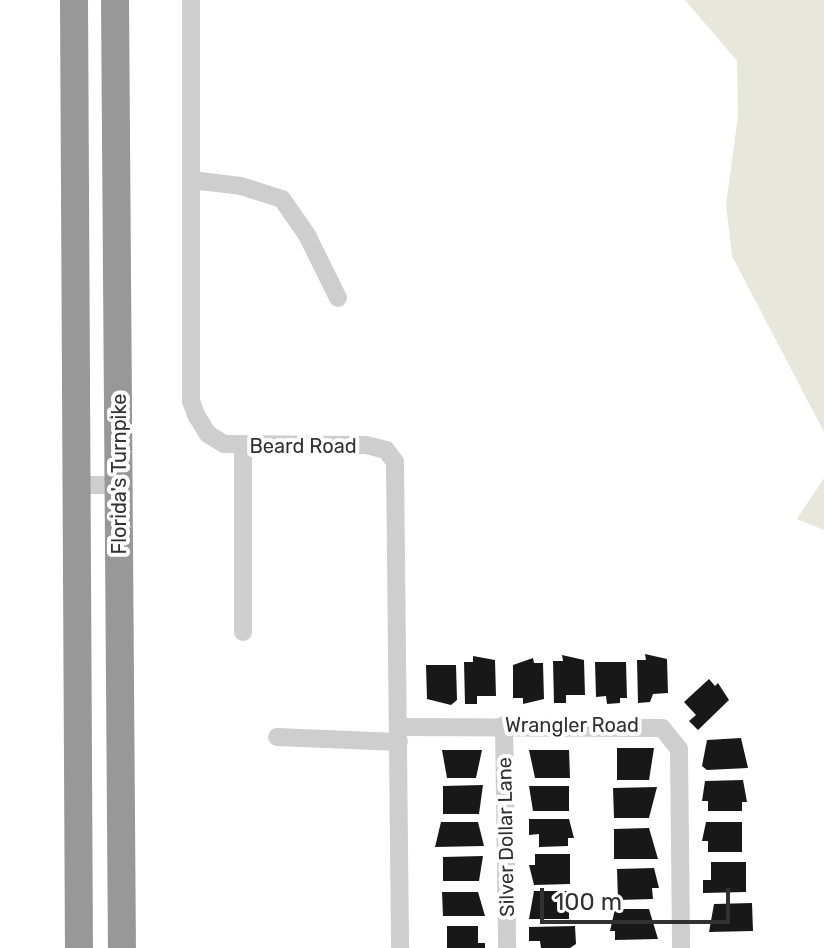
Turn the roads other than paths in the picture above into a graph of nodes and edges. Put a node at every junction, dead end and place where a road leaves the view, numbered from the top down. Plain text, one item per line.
1 (74, 0) edge
2 (115, 0) edge
3 (191, 0) edge
4 (191, 180) junction
5 (338, 298) dead end
6 (243, 446) junction
7 (77, 485) junction
8 (119, 485) junction
9 (243, 632) dead end
10 (504, 725) junction
11 (399, 734) junction
12 (277, 737) dead end
13 (79, 948) edge
14 (122, 948) edge
15 (400, 948) edge
16 (507, 948) edge
17 (681, 948) edge

1 - 7 highway, Florida's Turnpike
2 - 8 highway, Florida's Turnpike
3 - 4 street, Beard Road
4 - 5 street
4 - 6 street, Beard Road
6 - 9 street
6 - 11 street, Beard Road
7 - 8 street
7 - 13 highway, Florida's Turnpike
8 - 14 highway, Florida's Turnpike
10 - 11 street, Wrangler Road
10 - 16 street, Silver Dollar Lane
10 - 17 street, Wrangler Road
11 - 12 street, Wrangler Road
11 - 15 street, Beard Road

